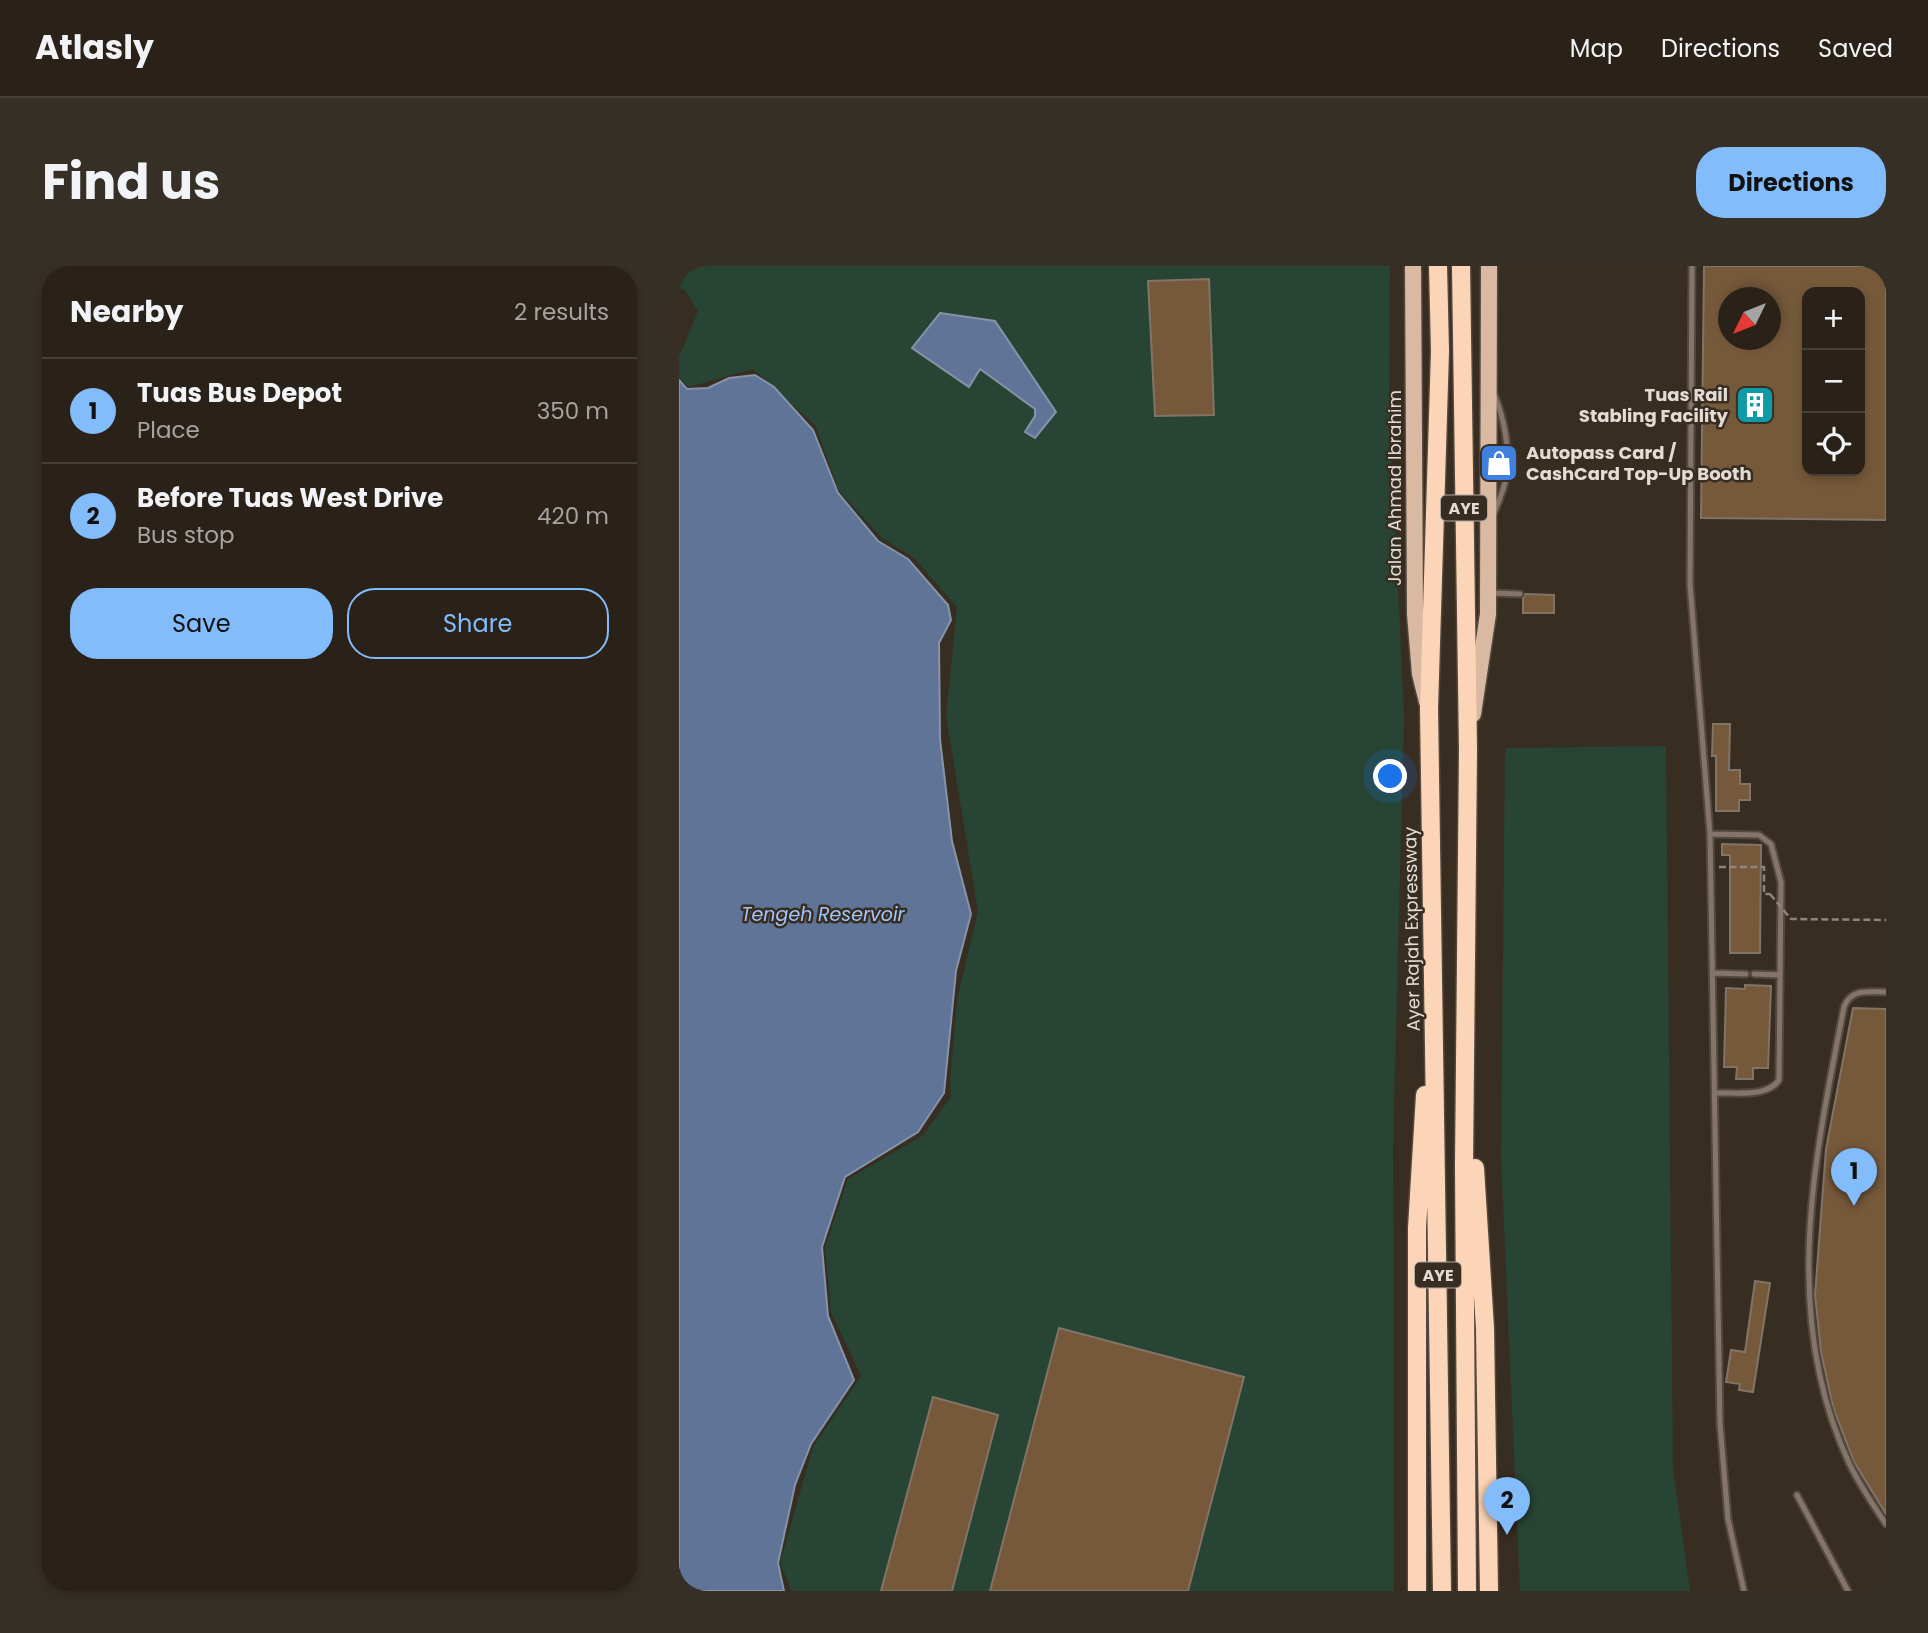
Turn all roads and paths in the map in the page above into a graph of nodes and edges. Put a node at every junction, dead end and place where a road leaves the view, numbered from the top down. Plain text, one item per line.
1 (1413, 266) edge
2 (1438, 266) edge
3 (1461, 266) edge
4 (1489, 266) edge
5 (1692, 266) edge
6 (1488, 592) junction
7 (1520, 594) dead end
8 (1429, 708) junction
9 (1468, 750) junction
10 (1710, 834) junction
11 (1711, 867) junction
12 (1886, 920) edge
13 (1434, 959) junction
14 (1712, 973) junction
15 (1745, 974) dead end
16 (1754, 974) dead end
17 (1780, 975) junction
18 (1886, 992) edge
19 (1715, 1093) junction
20 (1465, 1139) junction
21 (1797, 1495) dead end
22 (1886, 1524) edge
23 (1417, 1591) edge
24 (1442, 1591) edge
25 (1467, 1591) edge
26 (1489, 1591) edge
27 (1744, 1591) edge
28 (1848, 1591) edge

1 - 8 main road, Jalan Ahmad Ibrahim
2 - 8 highway, Ayer Rajah Expressway / AYE
3 - 9 highway, AYE
4 - 6 main road
5 - 10 lane
6 - 7 lane
6 - 9 main road
8 - 13 highway, Ayer Rajah Expressway / AYE
9 - 20 highway, AYE
10 - 11 lane
10 - 17 lane
11 - 12 path, bridge
11 - 14 lane
13 - 23 highway
13 - 24 highway, Ayer Rajah Expressway / AYE
14 - 15 lane
14 - 19 lane
16 - 17 lane
17 - 19 lane
18 - 22 lane
19 - 27 lane
20 - 25 highway, AYE
20 - 26 highway
21 - 28 lane

